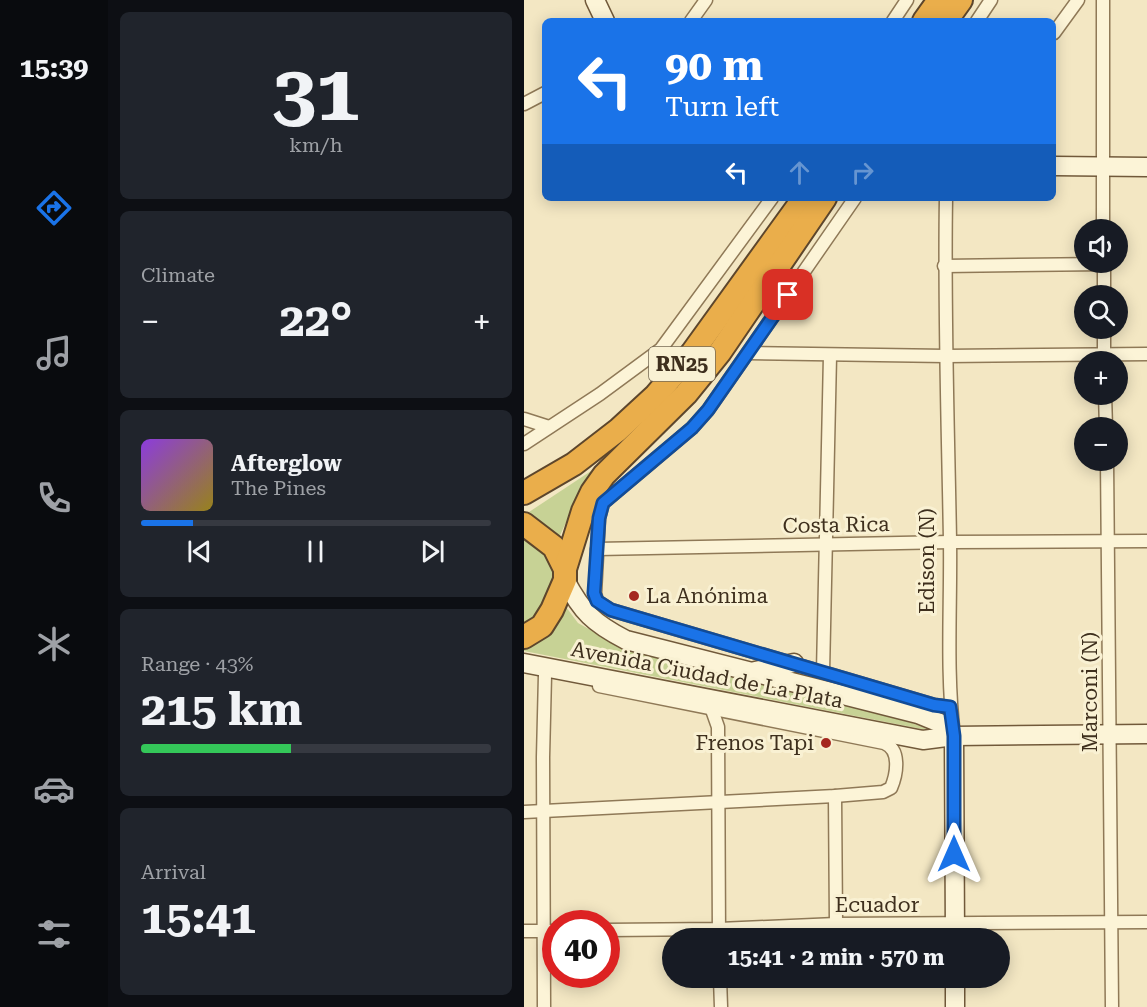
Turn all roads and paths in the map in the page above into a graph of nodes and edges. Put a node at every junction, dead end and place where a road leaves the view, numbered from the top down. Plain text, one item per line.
1 (706, 0) edge
2 (939, 0) edge
3 (961, 0) edge
4 (991, 0) edge
5 (1078, 0) edge
6 (1103, 0) edge
7 (901, 2) edge
8 (693, 18) edge
9 (894, 18) edge
10 (926, 18) edge
11 (948, 18) edge
12 (979, 18) edge
13 (1056, 30) edge
14 (542, 95) edge
15 (524, 104) edge
16 (1056, 166) edge
17 (1148, 166) edge
18 (1102, 167) junction
19 (770, 201) edge
20 (802, 201) edge
21 (823, 201) edge
22 (853, 201) edge
23 (946, 201) edge
24 (1103, 219) edge
25 (1074, 264) edge
26 (944, 266) junction
27 (748, 353) junction
28 (1148, 354) edge
29 (830, 356) junction
30 (946, 356) junction
31 (1128, 356) edge
32 (1074, 358) edge
33 (524, 419) edge
34 (549, 427) junction
35 (524, 444) edge
36 (1107, 471) edge
37 (524, 493) edge
38 (524, 524) edge
39 (1148, 541) edge
40 (950, 542) junction
41 (1108, 542) junction
42 (826, 545) junction
43 (597, 549) junction
44 (565, 574) junction
45 (524, 637) edge
46 (524, 663) edge
47 (794, 663) junction
48 (524, 671) edge
49 (749, 672) junction
50 (822, 672) junction
51 (545, 675) junction
52 (678, 692) junction
53 (950, 707) junction
54 (712, 710) junction
55 (1148, 734) edge
56 (1109, 735) junction
57 (954, 736) junction
58 (835, 796) junction
59 (718, 802) junction
60 (544, 811) junction
61 (524, 812) edge
62 (549, 910) edge
63 (1148, 922) edge
64 (1111, 923) junction
65 (836, 924) junction
66 (719, 928) edge
67 (789, 928) edge
68 (895, 928) edge
69 (954, 928) edge
70 (1010, 929) edge
71 (620, 930) edge
72 (524, 931) edge
73 (542, 931) edge
74 (662, 932) edge
75 (546, 988) edge
76 (720, 988) edge
77 (955, 988) edge
78 (544, 1007) edge
79 (721, 1007) edge
80 (955, 1007) edge
81 (1112, 1007) edge

1 - 8 street
2 - 10 highway
3 - 11 highway
4 - 12 street
5 - 13 street
6 - 18 street
7 - 9 street
14 - 15 street
16 - 18 street
17 - 18 street
18 - 24 street
19 - 34 street
20 - 37 highway, RN25
21 - 44 highway, RN25
22 - 27 street
23 - 26 street, Edison (N)
25 - 26 street
26 - 30 street, Edison (N)
27 - 29 street
27 - 43 street
28 - 31 street
29 - 30 street
29 - 42 street
30 - 32 street
30 - 40 street, Edison (N)
33 - 34 street
34 - 35 street
36 - 41 street, Marconi (N)
38 - 44 highway
39 - 41 street, Costa Rica
40 - 41 street, Costa Rica
40 - 42 street, Costa Rica
40 - 53 street, Edison (N)
41 - 56 street, Marconi (N)
42 - 43 street, Costa Rica
42 - 50 street
43 - 47 street, Avenida Ciudad de La Plata
44 - 45 highway, RN25
44 - 49 street, Avenida Ciudad de La Plata
46 - 52 street, Avenida Ciudad de La Plata
47 - 49 street
47 - 50 street, Avenida Ciudad de La Plata
48 - 51 street, Avenida Ciudad de La Plata
49 - 57 street, Avenida Ciudad de La Plata
50 - 53 street, Avenida Ciudad de La Plata
51 - 54 street, Avenida Ciudad de La Plata
51 - 60 street
52 - 54 street
52 - 57 street, Avenida Ciudad de La Plata
53 - 57 street, Edison (N)
54 - 58 street, Avenida Ciudad de La Plata
54 - 59 street
55 - 56 street
56 - 57 street
56 - 64 street, Marconi (N)
57 - 69 street, Edison (N)
58 - 59 street
58 - 65 street
59 - 60 street
59 - 66 street
60 - 61 street
60 - 62 street
63 - 64 street, Ecuador
64 - 70 street, Ecuador
64 - 81 street, Marconi (N)
65 - 67 street, Ecuador
65 - 68 street, Ecuador
71 - 74 street, Ecuador
72 - 73 street
75 - 78 street
76 - 79 street
77 - 80 street

